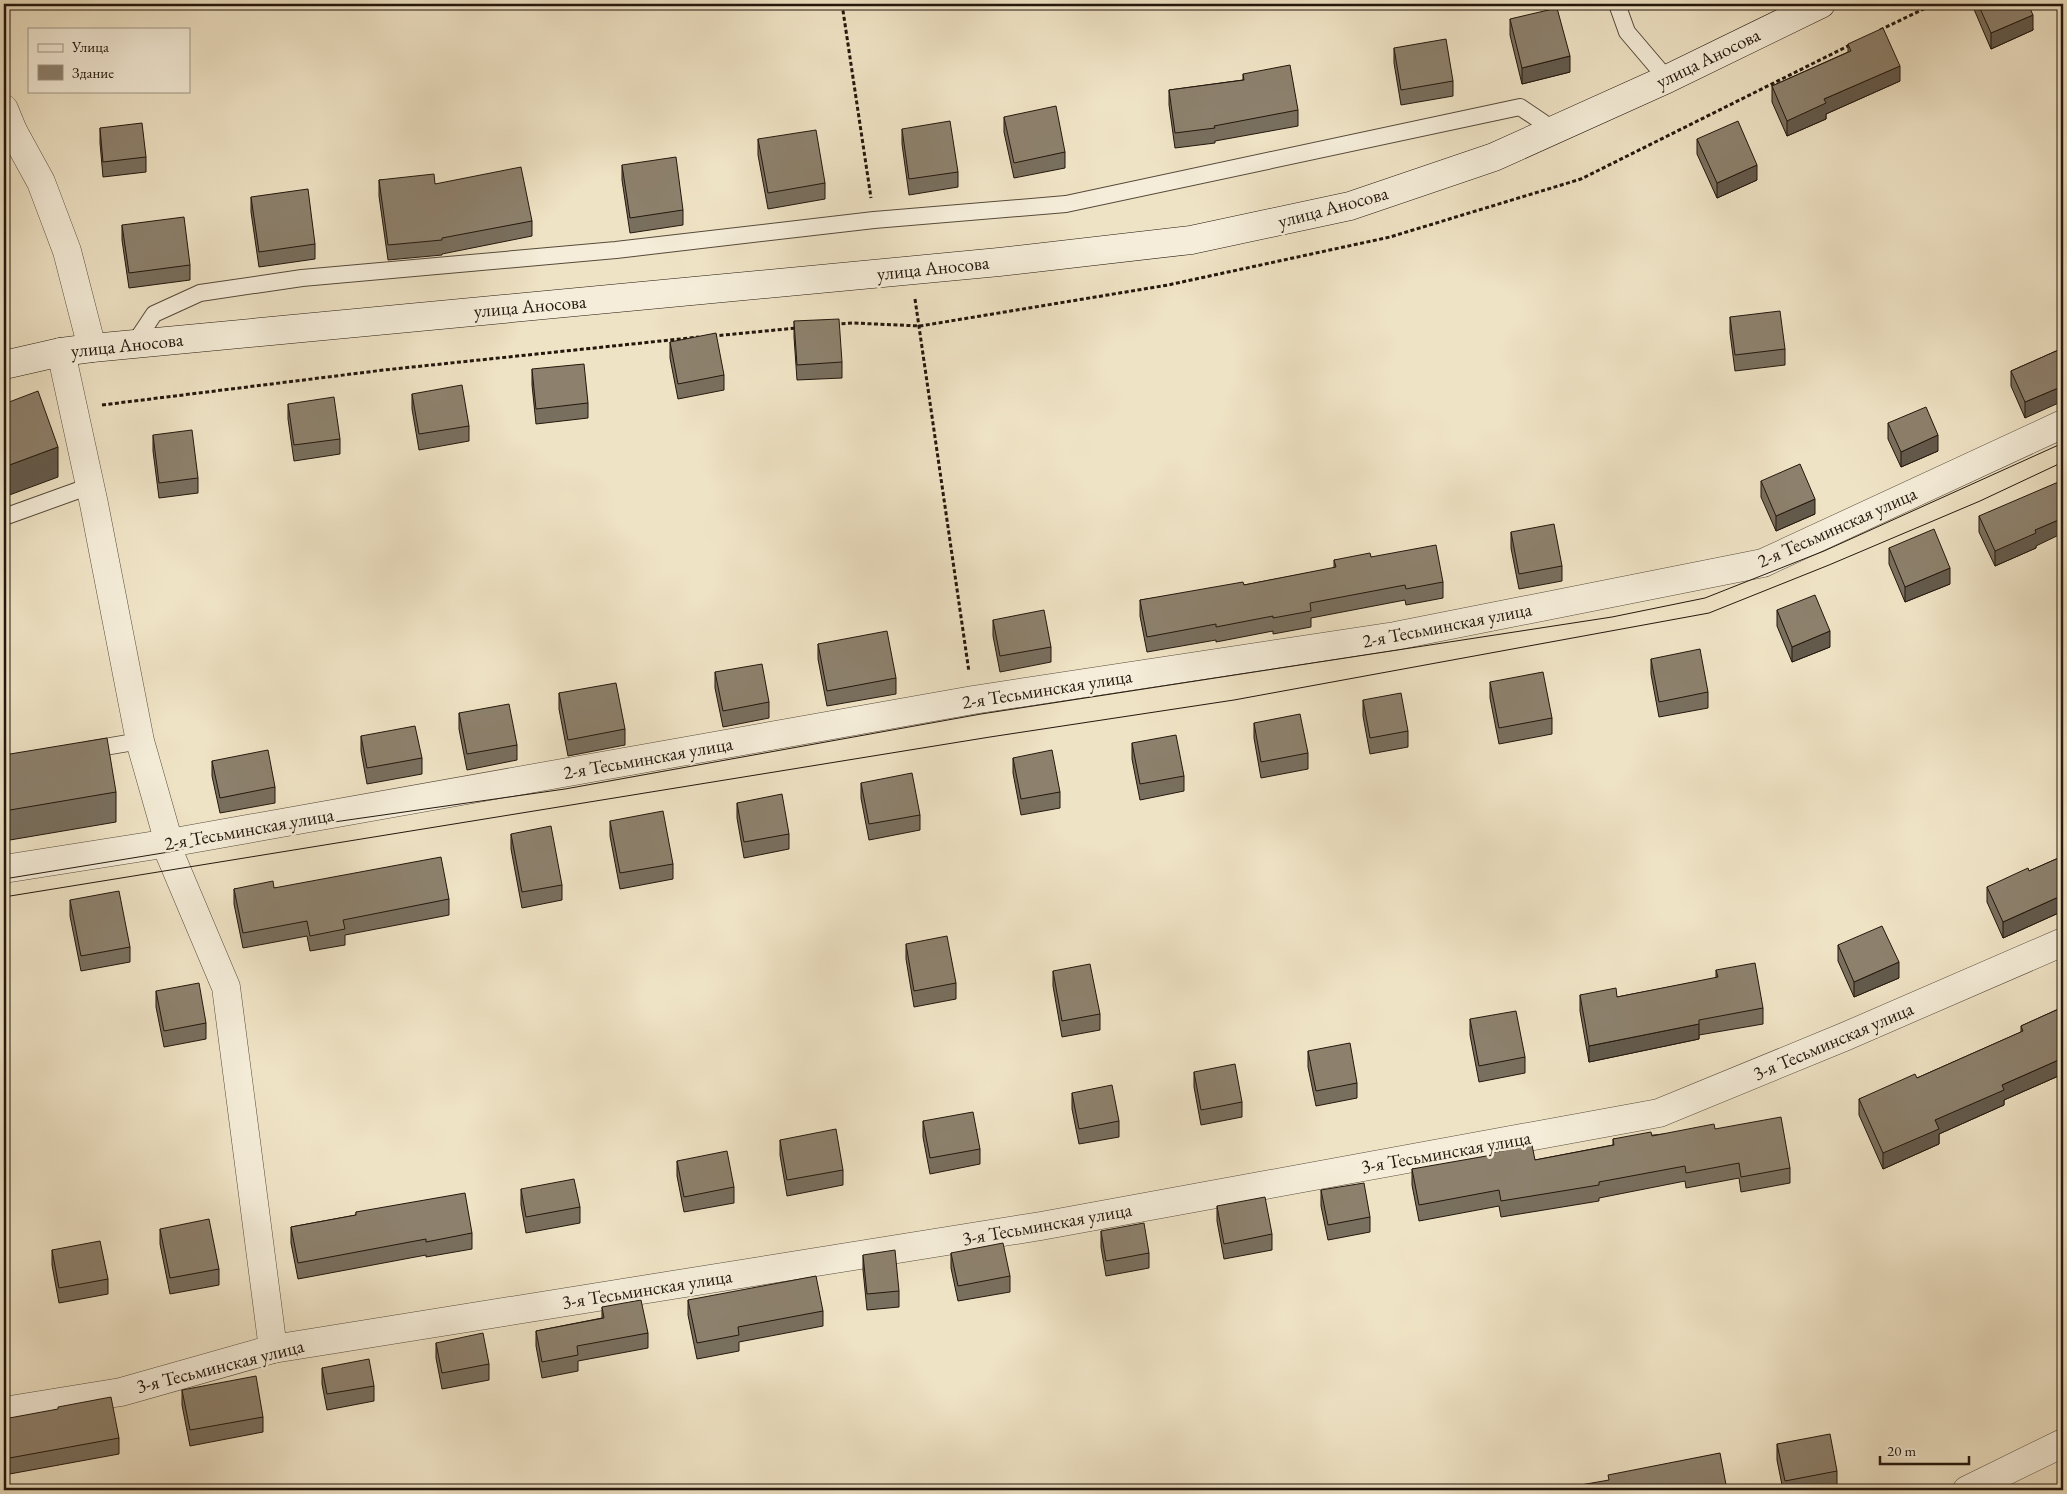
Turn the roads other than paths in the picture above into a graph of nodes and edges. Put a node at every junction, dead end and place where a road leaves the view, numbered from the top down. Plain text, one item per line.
1 (1617, 4) edge
2 (1821, 4) edge
3 (1666, 79) junction
4 (7, 122) edge
5 (1554, 130) junction
6 (134, 344) junction
7 (92, 348) junction
8 (61, 352) junction
9 (4, 365) edge
10 (2063, 424) edge
11 (90, 486) junction
12 (4, 517) edge
13 (140, 741) junction
14 (72, 753) edge
15 (169, 843) junction
16 (4, 869) edge
17 (2063, 942) edge
18 (274, 1349) junction
19 (4, 1411) edge
20 (2063, 1443) edge
21 (1967, 1490) edge

1 - 3 lane
2 - 3 street, улица Аносова
3 - 5 street, улица Аносова
4 - 7 street
5 - 6 street, улица Аносова
5 - 6 lane
6 - 7 street, улица Аносова
7 - 8 street, улица Аносова
8 - 9 street, улица Аносова
8 - 11 street
10 - 15 street, 2-я Тесьминская улица
11 - 12 lane
11 - 13 street
13 - 14 lane
13 - 15 street
15 - 16 street, 2-я Тесьминская улица
15 - 18 street
17 - 18 street, 3-я Тесьминская улица
18 - 19 street, 3-я Тесьминская улица
20 - 21 street

